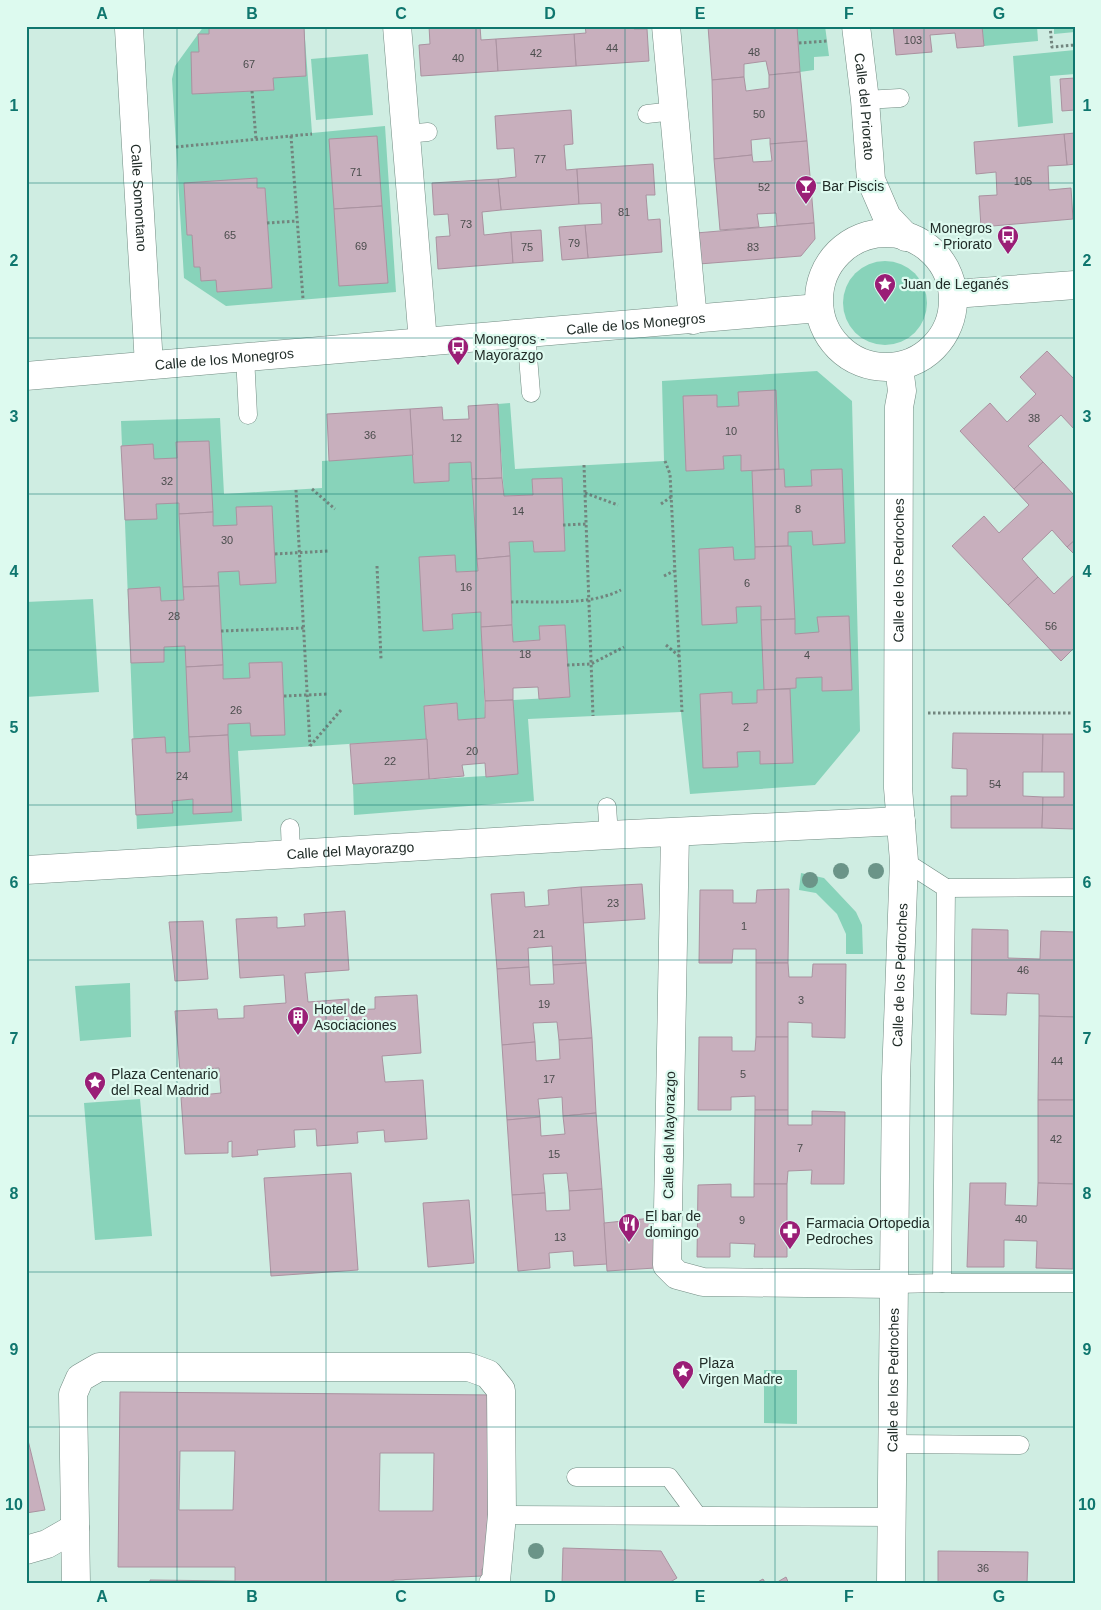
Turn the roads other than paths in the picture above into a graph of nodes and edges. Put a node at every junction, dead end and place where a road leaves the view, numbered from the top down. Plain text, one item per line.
1 (397, 26) edge
2 (666, 26) edge
3 (856, 26) edge
4 (127, 27) edge
5 (900, 98) dead end
6 (865, 100) junction
7 (674, 111) junction
8 (647, 114) dead end
9 (906, 236) junction
10 (1075, 284) edge
11 (954, 294) junction
12 (819, 308) junction
13 (693, 320) junction
14 (526, 333) junction
15 (423, 342) junction
16 (245, 356) junction
17 (149, 365) junction
18 (899, 367) junction
19 (26, 376) edge
20 (532, 393) dead end
21 (248, 415) dead end
22 (607, 807) dead end
23 (901, 820) junction
24 (676, 833) junction
25 (609, 835) junction
26 (904, 861) junction
27 (26, 870) edge
28 (1075, 887) edge
29 (946, 888) junction
30 (942, 1283) junction
31 (1075, 1283) edge
32 (894, 1284) junction
33 (893, 1444) junction
34 (1020, 1444) dead end
35 (576, 1477) dead end
36 (502, 1515) junction
37 (697, 1516) junction
38 (892, 1517) junction
39 (75, 1528) junction
40 (26, 1550) edge
41 (76, 1584) edge
42 (494, 1584) edge
43 (891, 1584) edge

1 - 15 street
2 - 7 street
3 - 6 street, Calle del Priorato
4 - 17 street, Calle Somontano
5 - 6 lane
6 - 9 street, Calle del Priorato
7 - 8 lane
7 - 13 street
9 - 11 street
9 - 12 street
10 - 11 street
11 - 18 street
12 - 13 street, Calle de los Monegros
12 - 18 street
13 - 14 street, Calle de los Monegros
14 - 15 street, Calle de los Monegros
14 - 20 lane
15 - 16 street, Calle de los Monegros
16 - 17 street, Calle de los Monegros
16 - 21 lane
17 - 19 street, Calle de los Monegros
18 - 23 street, Calle de los Pedroches
22 - 25 lane
23 - 24 street, Calle del Mayorazgo
23 - 26 street, Calle de los Pedroches
24 - 25 street, Calle del Mayorazgo
24 - 32 street, Calle del Mayorazgo
25 - 27 street, Calle del Mayorazgo
26 - 29 lane
26 - 32 street, Calle de los Pedroches
28 - 29 lane
29 - 30 lane
30 - 31 lane
30 - 32 lane
32 - 33 street, Calle de los Pedroches
33 - 34 lane
33 - 38 street, Calle de los Pedroches
35 - 37 lane
36 - 37 lane
36 - 39 street
36 - 42 street
37 - 38 lane
38 - 43 street, Calle de los Pedroches
39 - 40 street
39 - 41 street

